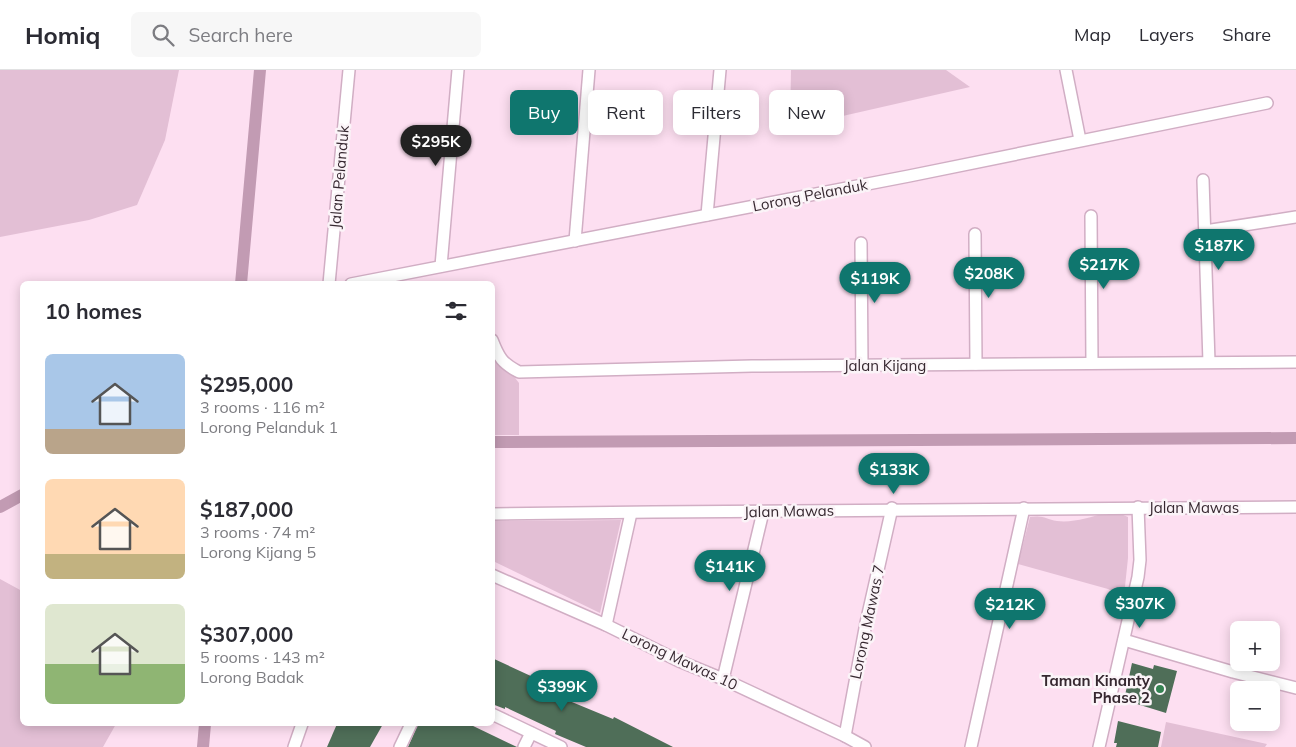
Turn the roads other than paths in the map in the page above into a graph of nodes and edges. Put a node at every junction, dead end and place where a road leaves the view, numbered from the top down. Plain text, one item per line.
1 (349, 70) edge
2 (458, 70) edge
3 (589, 70) edge
4 (720, 70) edge
5 (1066, 70) edge
6 (1267, 102) dead end
7 (1080, 140) junction
8 (1203, 180) dead end
9 (707, 215) junction
10 (1091, 216) dead end
11 (1296, 217) edge
12 (1205, 231) junction
13 (975, 234) dead end
14 (575, 241) junction
15 (861, 244) dead end
16 (441, 266) junction
17 (329, 281) edge
18 (367, 281) edge
19 (495, 348) edge
20 (1209, 362) junction
21 (1296, 362) edge
22 (1092, 363) junction
23 (976, 364) junction
24 (862, 365) junction
25 (1138, 507) junction
26 (892, 508) junction
27 (1024, 508) junction
28 (1296, 508) edge
29 (631, 512) junction
30 (763, 512) junction
31 (495, 514) edge
32 (495, 576) edge
33 (606, 625) junction
34 (1124, 640) junction
35 (723, 679) junction
36 (1296, 688) edge
37 (495, 715) edge
38 (301, 726) edge
39 (410, 726) edge
40 (531, 733) junction
41 (845, 736) junction
42 (294, 747) edge
43 (400, 747) edge
44 (524, 747) edge
45 (561, 747) edge
46 (865, 747) edge
47 (971, 747) edge
48 (1099, 747) edge

1 - 17 street, Jalan Pelanduk
2 - 16 street
3 - 14 street
4 - 9 street
5 - 7 street
6 - 7 street, Lorong Pelanduk
7 - 9 street, Lorong Pelanduk
8 - 12 street
9 - 14 street, Lorong Pelanduk
10 - 22 street
11 - 12 street
12 - 20 street
13 - 23 street
14 - 16 street, Lorong Pelanduk
15 - 24 street
16 - 18 street, Lorong Pelanduk
19 - 24 street, Jalan Kijang
20 - 21 street, Jalan Kijang
20 - 22 street, Jalan Kijang
22 - 23 street, Jalan Kijang
23 - 24 street, Jalan Kijang
25 - 27 street, Jalan Mawas
25 - 28 street, Jalan Mawas
25 - 34 street
26 - 27 street, Jalan Mawas
26 - 30 street, Jalan Mawas
26 - 41 street, Lorong Mawas 7
27 - 47 street
29 - 30 street, Jalan Mawas
29 - 31 street, Jalan Mawas
29 - 33 street
30 - 35 street
32 - 33 street, Lorong Mawas 10
33 - 35 street, Lorong Mawas 10
34 - 36 street
34 - 48 street
35 - 41 street, Lorong Mawas 10
37 - 40 street
38 - 42 street
39 - 43 street
40 - 44 street
40 - 45 street
41 - 46 street, Lorong Mawas 10

